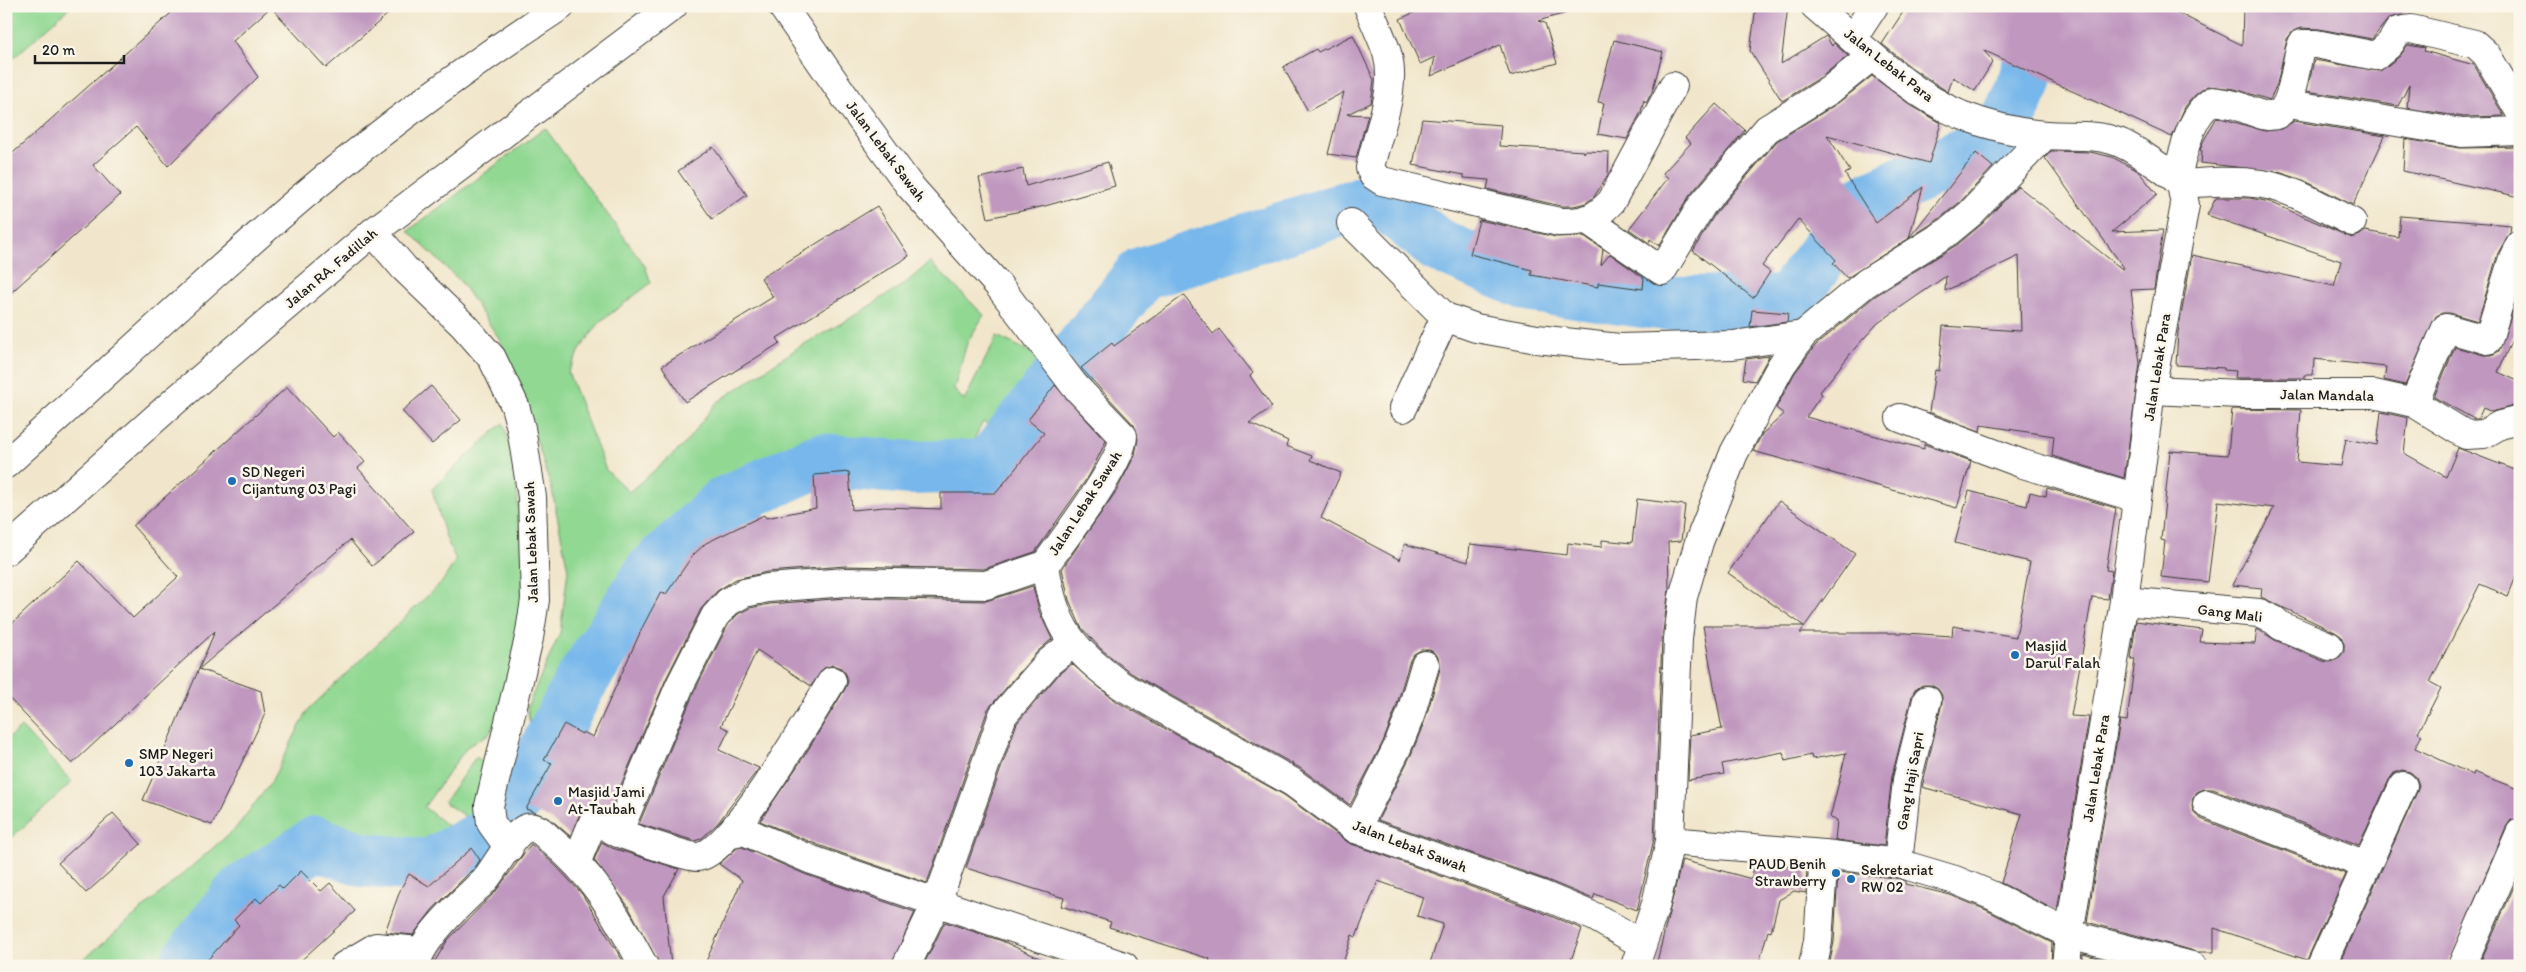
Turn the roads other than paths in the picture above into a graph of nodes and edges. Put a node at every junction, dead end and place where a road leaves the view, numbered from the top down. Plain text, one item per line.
1 (561, 6) edge
2 (673, 6) edge
3 (782, 6) edge
4 (1368, 6) edge
5 (1815, 6) edge
6 (1874, 6) edge
7 (1863, 47) junction
8 (1673, 86) dead end
9 (2289, 104) junction
10 (2520, 112) edge
11 (2520, 131) edge
12 (2045, 135) junction
13 (2178, 182) junction
14 (1586, 219) junction
15 (2352, 222) dead end
16 (1351, 223) dead end
17 (373, 232) junction
18 (2520, 244) edge
19 (1445, 318) junction
20 (1803, 335) junction
21 (2152, 390) junction
22 (2414, 403) junction
23 (1403, 408) dead end
24 (1900, 418) dead end
25 (2520, 420) edge
26 (6, 464) edge
27 (2137, 498) junction
28 (6, 551) edge
29 (1045, 566) junction
30 (2124, 601) junction
31 (1073, 643) junction
32 (2329, 646) dead end
33 (1425, 666) dead end
34 (832, 681) dead end
35 (1927, 700) dead end
36 (2403, 786) dead end
37 (2207, 804) dead end
38 (1356, 829) junction
39 (618, 833) junction
40 (731, 833) junction
41 (2520, 833) edge
42 (500, 836) junction
43 (1670, 841) junction
44 (1824, 854) junction
45 (577, 861) junction
46 (1898, 863) junction
47 (2366, 865) junction
48 (937, 902) junction
49 (2069, 934) junction
50 (1639, 955) edge
51 (417, 958) edge
52 (344, 966) edge
53 (644, 966) edge
54 (906, 966) edge
55 (1124, 966) edge
56 (1813, 966) edge
57 (2066, 966) edge
58 (2192, 966) edge
59 (2321, 966) edge
60 (2462, 966) edge

1 - 26 street
2 - 17 street, Jalan RA. Fadillah
3 - 29 street, Jalan Lebak Sawah
4 - 14 street
5 - 7 street, Jalan Lebak Para
6 - 7 street
7 - 12 street, Jalan Lebak Para
7 - 14 street
8 - 14 street
9 - 10 street
9 - 11 street
9 - 13 street
12 - 13 street, Jalan Lebak Para
12 - 20 street
13 - 15 street
13 - 21 street, Jalan Lebak Para
16 - 19 street
17 - 28 street, Jalan RA. Fadillah
17 - 42 street, Jalan Lebak Sawah
18 - 22 street
19 - 20 street
19 - 23 street
20 - 43 street
21 - 22 street, Jalan Mandala
21 - 27 street, Jalan Lebak Para
22 - 25 street, Jalan Mandala
24 - 27 street
27 - 30 street, Jalan Lebak Para
29 - 31 street, Jalan Lebak Sawah
29 - 39 street
30 - 32 street, Gang Mali
30 - 49 street, Jalan Lebak Para
31 - 38 street, Jalan Lebak Sawah
31 - 48 street
33 - 38 street
34 - 40 street
35 - 46 street, Gang Haji Sapri
36 - 47 street
37 - 47 street
38 - 50 street, Jalan Lebak Sawah
39 - 40 street
39 - 45 street
40 - 48 street
41 - 60 street
42 - 45 street
42 - 51 street
43 - 44 street
43 - 50 street
44 - 46 street
44 - 56 street
45 - 53 street
46 - 49 street
47 - 59 street
48 - 54 street
48 - 55 street
49 - 57 street, Jalan Lebak Para
49 - 58 street
51 - 52 street

